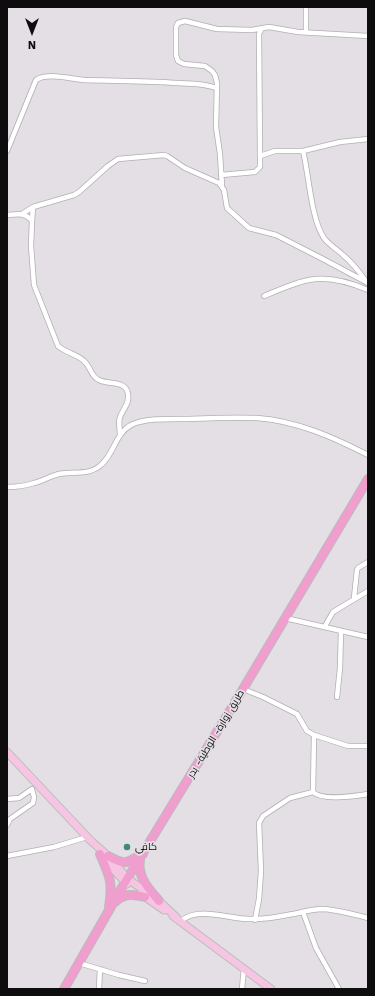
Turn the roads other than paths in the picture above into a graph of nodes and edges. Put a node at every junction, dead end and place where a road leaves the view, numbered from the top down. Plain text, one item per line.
1 (306, 7) edge
2 (262, 28) junction
3 (252, 30) junction
4 (306, 32) junction
5 (259, 34) junction
6 (368, 36) edge
7 (216, 88) junction
8 (368, 139) edge
9 (7, 151) edge
10 (303, 151) junction
11 (260, 156) junction
12 (221, 175) junction
13 (222, 186) junction
14 (33, 207) junction
15 (22, 214) junction
16 (7, 215) edge
17 (32, 221) junction
18 (367, 282) edge
19 (368, 290) edge
20 (264, 296) dead end
21 (120, 435) junction
22 (368, 455) edge
23 (368, 479) edge
24 (7, 487) edge
25 (368, 562) edge
26 (368, 591) edge
27 (354, 598) junction
28 (285, 618) junction
29 (325, 626) junction
30 (341, 631) junction
31 (368, 636) edge
32 (243, 689) junction
33 (337, 697) dead end
34 (314, 735) junction
35 (368, 746) edge
36 (7, 752) edge
37 (38, 784) junction
38 (32, 790) junction
39 (313, 792) junction
40 (368, 794) edge
41 (8, 799) edge
42 (7, 825) edge
43 (88, 838) junction
44 (104, 855) junction
45 (7, 856) edge
46 (142, 857) junction
47 (126, 881) junction
48 (146, 897) junction
49 (160, 901) junction
50 (110, 908) junction
51 (303, 912) junction
52 (368, 918) edge
53 (179, 920) junction
54 (255, 920) junction
55 (80, 963) junction
56 (244, 968) junction
57 (100, 969) junction
58 (146, 980) dead end
59 (64, 989) edge
60 (99, 989) edge
61 (242, 989) edge
62 (272, 989) edge
63 (339, 989) edge

1 - 4 street
2 - 3 street
2 - 4 street
2 - 5 street
3 - 5 street
3 - 7 street
4 - 6 street
5 - 11 street
7 - 9 street
7 - 12 street
8 - 10 street
10 - 11 street
10 - 18 street
11 - 12 street
12 - 13 street
13 - 14 street
13 - 18 street
14 - 15 street
14 - 17 street
15 - 16 street
15 - 17 street
17 - 21 street
19 - 20 street
21 - 22 street
21 - 24 street
23 - 28 highway, طريق زوارة- الوطية- بدر
25 - 27 street
26 - 27 street
27 - 29 street
28 - 29 street
28 - 32 highway, طريق زوارة- الوطية- بدر
29 - 30 street
30 - 31 street
30 - 33 street
32 - 34 street
32 - 46 highway, طريق زوارة- الوطية- بدر
34 - 35 street
34 - 39 street
36 - 37 main road
37 - 38 street
37 - 43 main road
38 - 41 street
38 - 42 street
39 - 40 street
39 - 54 street
43 - 44 main road
43 - 45 street
44 - 46 highway
44 - 47 main road
44 - 50 highway
46 - 47 highway, طريق زوارة- الوطية- بدر
46 - 49 highway
47 - 48 main road
47 - 49 main road
47 - 50 highway, طريق زوارة- الوطية- بدر
48 - 50 highway
48 - 53 main road
49 - 53 main road
50 - 55 highway, طريق زوارة- الوطية- بدر
51 - 52 street
51 - 54 street
51 - 63 street
53 - 54 street
53 - 56 main road
55 - 57 street
55 - 59 highway, طريق زوارة- الوطية- بدر
56 - 61 street
56 - 62 main road
57 - 58 street
57 - 60 street

